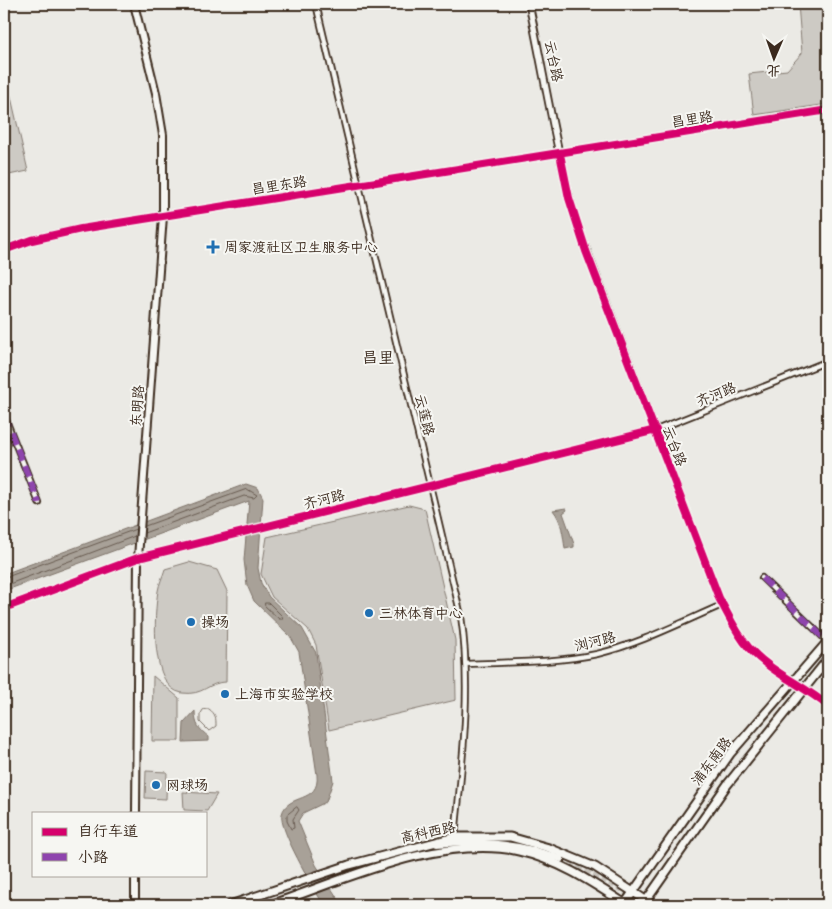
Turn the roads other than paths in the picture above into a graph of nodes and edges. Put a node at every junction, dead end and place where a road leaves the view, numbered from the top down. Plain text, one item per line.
1 (134, 4) edge
2 (316, 4) edge
3 (529, 4) edge
4 (828, 110) edge
5 (560, 154) junction
6 (359, 186) junction
7 (163, 216) junction
8 (4, 250) edge
9 (828, 361) edge
10 (4, 415) edge
11 (6, 427) edge
12 (656, 430) junction
13 (431, 485) junction
14 (39, 503) dead end
15 (138, 558) junction
16 (762, 578) dead end
17 (722, 605) junction
18 (4, 608) edge
19 (828, 641) edge
20 (828, 659) edge
21 (466, 664) junction
22 (794, 683) junction
23 (805, 689) junction
24 (828, 706) edge
25 (136, 812) edge
26 (455, 837) junction
27 (418, 846) junction
28 (561, 859) tunnel mouth
29 (135, 876) edge
30 (634, 891) junction
31 (645, 903) edge
32 (135, 905) edge
33 (230, 905) edge
34 (270, 905) edge
35 (625, 905) edge
36 (653, 905) edge

1 - 7 main road, 东明路
2 - 6 street, 云莲路
3 - 5 street, 云台路
4 - 5 street, 昌里路
5 - 6 street, 昌里东路
5 - 12 street, 云台路
6 - 7 street, 昌里东路
6 - 13 street, 云莲路
7 - 8 street, 昌里东路
7 - 15 main road, 东明路
9 - 12 street, 齐河路
10 - 11 street
11 - 14 street
12 - 13 street, 齐河路
12 - 17 street, 云台路
13 - 15 street, 齐河路
13 - 21 street, 云莲路
15 - 18 street, 齐河路
15 - 25 main road, 东明路
16 - 19 street
17 - 21 street, 浏河路
17 - 22 street, 云台路
19 - 22 main road, 浦东南路
20 - 23 main road, 浦东南路
21 - 26 street, 云莲路
22 - 23 street, 云台路
22 - 30 main road, 浦东南路
23 - 24 street, 云台路
23 - 31 main road, 浦东南路
26 - 27 main road, 高科西路
26 - 30 main road, 高科西路
27 - 28 main road
27 - 33 main road, 高科西路
29 - 32 main road
30 - 31 main road, 高科西路
30 - 35 main road, 浦东南路
31 - 36 main road, 高科西路
34 - 35 main road, 高科西路

